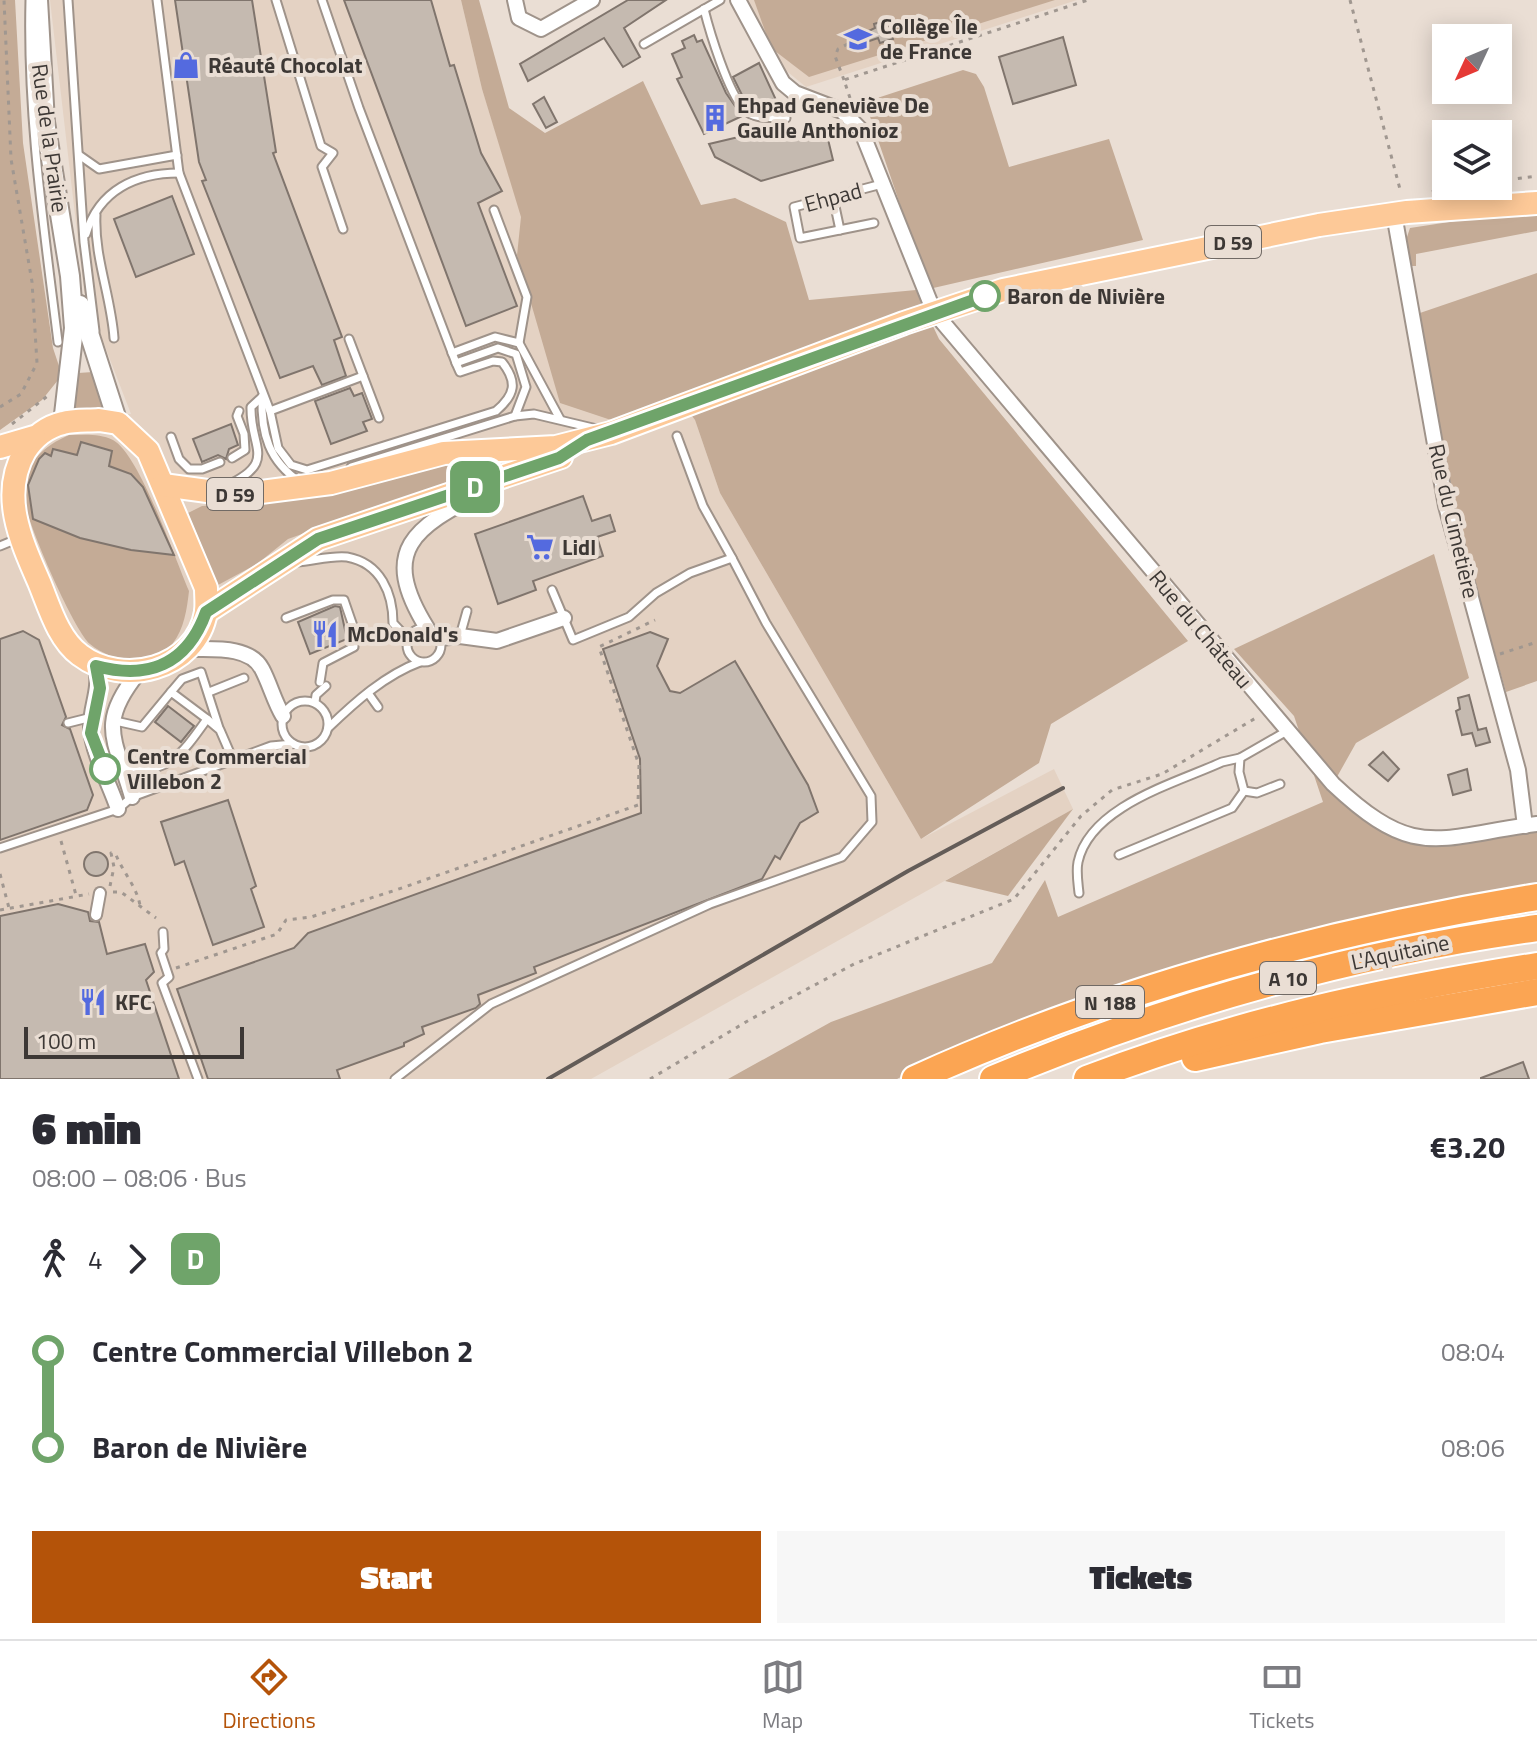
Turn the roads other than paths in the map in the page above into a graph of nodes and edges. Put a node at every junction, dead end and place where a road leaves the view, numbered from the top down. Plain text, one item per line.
1 (30, 0) edge
2 (38, 0) edge
3 (68, 0) edge
4 (76, 0) edge
5 (157, 0) edge
6 (276, 0) edge
7 (322, 0) edge
8 (515, 0) edge
9 (592, 0) edge
10 (720, 0) edge
11 (738, 0) edge
12 (704, 9) junction
13 (69, 14) junction
14 (644, 44) dead end
15 (786, 118) dead end
16 (79, 155) junction
17 (177, 155) junction
18 (179, 173) junction
19 (882, 184) junction
20 (833, 197) junction
21 (1537, 203) edge
22 (494, 210) dead end
23 (96, 213) junction
24 (1400, 213) junction
25 (874, 223) dead end
26 (343, 229) dead end
27 (840, 230) junction
28 (84, 242) junction
29 (70, 276) junction
30 (934, 312) junction
31 (114, 338) dead end
32 (349, 339) dead end
33 (58, 342) dead end
34 (519, 343) junction
35 (452, 353) junction
36 (97, 357) junction
37 (456, 363) junction
38 (363, 376) junction
39 (262, 397) junction
40 (239, 411) dead end
41 (270, 411) junction
42 (515, 416) junction
43 (379, 418) dead end
44 (560, 419) junction
45 (63, 423) junction
46 (118, 423) junction
47 (611, 433) junction
48 (677, 436) dead end
49 (34, 437) junction
50 (171, 437) dead end
51 (587, 440) junction
52 (0, 447) edge
53 (232, 458) dead end
54 (220, 462) dead end
55 (526, 467) junction
56 (163, 485) junction
57 (307, 486) junction
58 (208, 493) junction
59 (0, 521) edge
60 (10, 542) edge
61 (732, 558) junction
62 (275, 564) junction
63 (552, 590) dead end
64 (467, 611) dead end
65 (206, 612) junction
66 (286, 618) dead end
67 (564, 618) junction
68 (427, 628) junction
69 (460, 636) junction
70 (440, 638) junction
71 (408, 639) junction
72 (184, 649) junction
73 (408, 651) junction
74 (420, 662) junction
75 (96, 666) junction
76 (404, 668) junction
77 (138, 673) junction
78 (244, 678) dead end
79 (171, 692) junction
80 (209, 692) junction
81 (368, 693) junction
82 (315, 702) junction
83 (350, 707) junction
84 (378, 707) dead end
85 (326, 713) junction
86 (283, 716) junction
87 (92, 717) junction
88 (207, 719) junction
89 (111, 720) junction
90 (68, 723) dead end
91 (328, 728) junction
92 (220, 730) junction
93 (1287, 731) junction
94 (283, 732) junction
95 (293, 744) junction
96 (271, 746) junction
97 (1240, 758) junction
98 (233, 760) junction
99 (124, 769) junction
100 (1280, 784) dead end
101 (1244, 791) junction
102 (132, 797) junction
103 (118, 809) junction
104 (1531, 825) edge
105 (0, 848) edge
106 (1119, 855) dead end
107 (100, 893) road end
108 (1079, 893) dead end
109 (1537, 897) edge
110 (96, 915) dead end
111 (1537, 928) edge
112 (163, 932) dead end
113 (1537, 966) edge
114 (1537, 992) edge
115 (1108, 1077) edge
116 (198, 1079) edge
117 (395, 1079) edge
118 (915, 1079) edge
119 (993, 1079) edge

1 - 33 lane
2 - 29 street, Rue de la Prairie
3 - 13 lane
4 - 13 lane
5 - 17 lane
6 - 26 lane
7 - 35 lane
8 - 9 street
10 - 12 lane
11 - 19 street, Rue du Château
12 - 14 lane
12 - 15 lane
13 - 16 lane
16 - 17 lane
16 - 28 lane
17 - 18 lane
18 - 23 lane
18 - 39 lane
19 - 20 lane, Ehpad
19 - 30 street, Rue du Château
20 - 27 lane
20 - 27 lane, Ehpad
21 - 24 main road, D 59
22 - 34 lane
23 - 28 lane
23 - 31 lane
24 - 30 main road, D 59
24 - 104 street, Rue du Cimetière
25 - 27 lane, Ehpad
28 - 36 lane
29 - 36 street, Rue de la Prairie
29 - 45 street, Rue de la Prairie
30 - 47 main road, D 59
30 - 93 street, Rue du Château
32 - 38 lane
34 - 35 lane
34 - 44 lane
35 - 37 lane
36 - 46 street, Rue de la Prairie
37 - 41 lane
37 - 42 lane
38 - 41 lane
38 - 43 lane
39 - 41 lane
39 - 57 lane
39 - 58 lane
40 - 53 lane
42 - 44 lane
42 - 57 lane
44 - 47 lane
45 - 46 main road
45 - 49 main road
46 - 56 main road
47 - 51 main road, D 59
48 - 61 lane
49 - 52 main road
49 - 60 main road
50 - 54 lane
51 - 55 main road, D 59
51 - 57 main road, D 59
55 - 62 main road, D 59
55 - 68 street
56 - 58 main road, D 59
56 - 65 main road
57 - 58 main road, D 59
59 - 60 main road
60 - 75 main road
61 - 67 lane
61 - 117 lane
62 - 65 main road, D 59
62 - 71 lane
63 - 67 lane
64 - 69 lane
65 - 72 main road
66 - 82 lane
67 - 69 street
68 - 70 lane
68 - 71 lane
69 - 70 street
70 - 74 lane
71 - 73 lane
72 - 77 main road
72 - 86 street
73 - 74 lane
73 - 76 lane
74 - 76 lane
75 - 77 main road
75 - 87 street
76 - 81 lane
77 - 89 street
78 - 80 lane
79 - 80 lane
79 - 88 lane
79 - 89 lane
80 - 92 lane
81 - 83 lane
81 - 84 lane
82 - 85 lane
82 - 86 lane
83 - 85 lane
83 - 91 lane
85 - 91 lane
86 - 94 lane
87 - 90 lane
87 - 103 street
88 - 92 lane
88 - 99 lane
89 - 99 street
91 - 95 lane
92 - 98 lane
93 - 97 lane
93 - 104 street, Rue du Château
94 - 95 lane
94 - 96 lane
95 - 96 lane
96 - 98 lane
97 - 101 lane
97 - 108 lane
98 - 102 lane
99 - 102 street
100 - 101 lane
101 - 106 lane
102 - 103 lane
103 - 105 lane
107 - 110 street
109 - 118 highway, N 188
111 - 119 highway, L'Aquitaine / A 10
112 - 116 lane
113 - 115 highway, L'Aquitaine / A 10
114 - 115 highway

